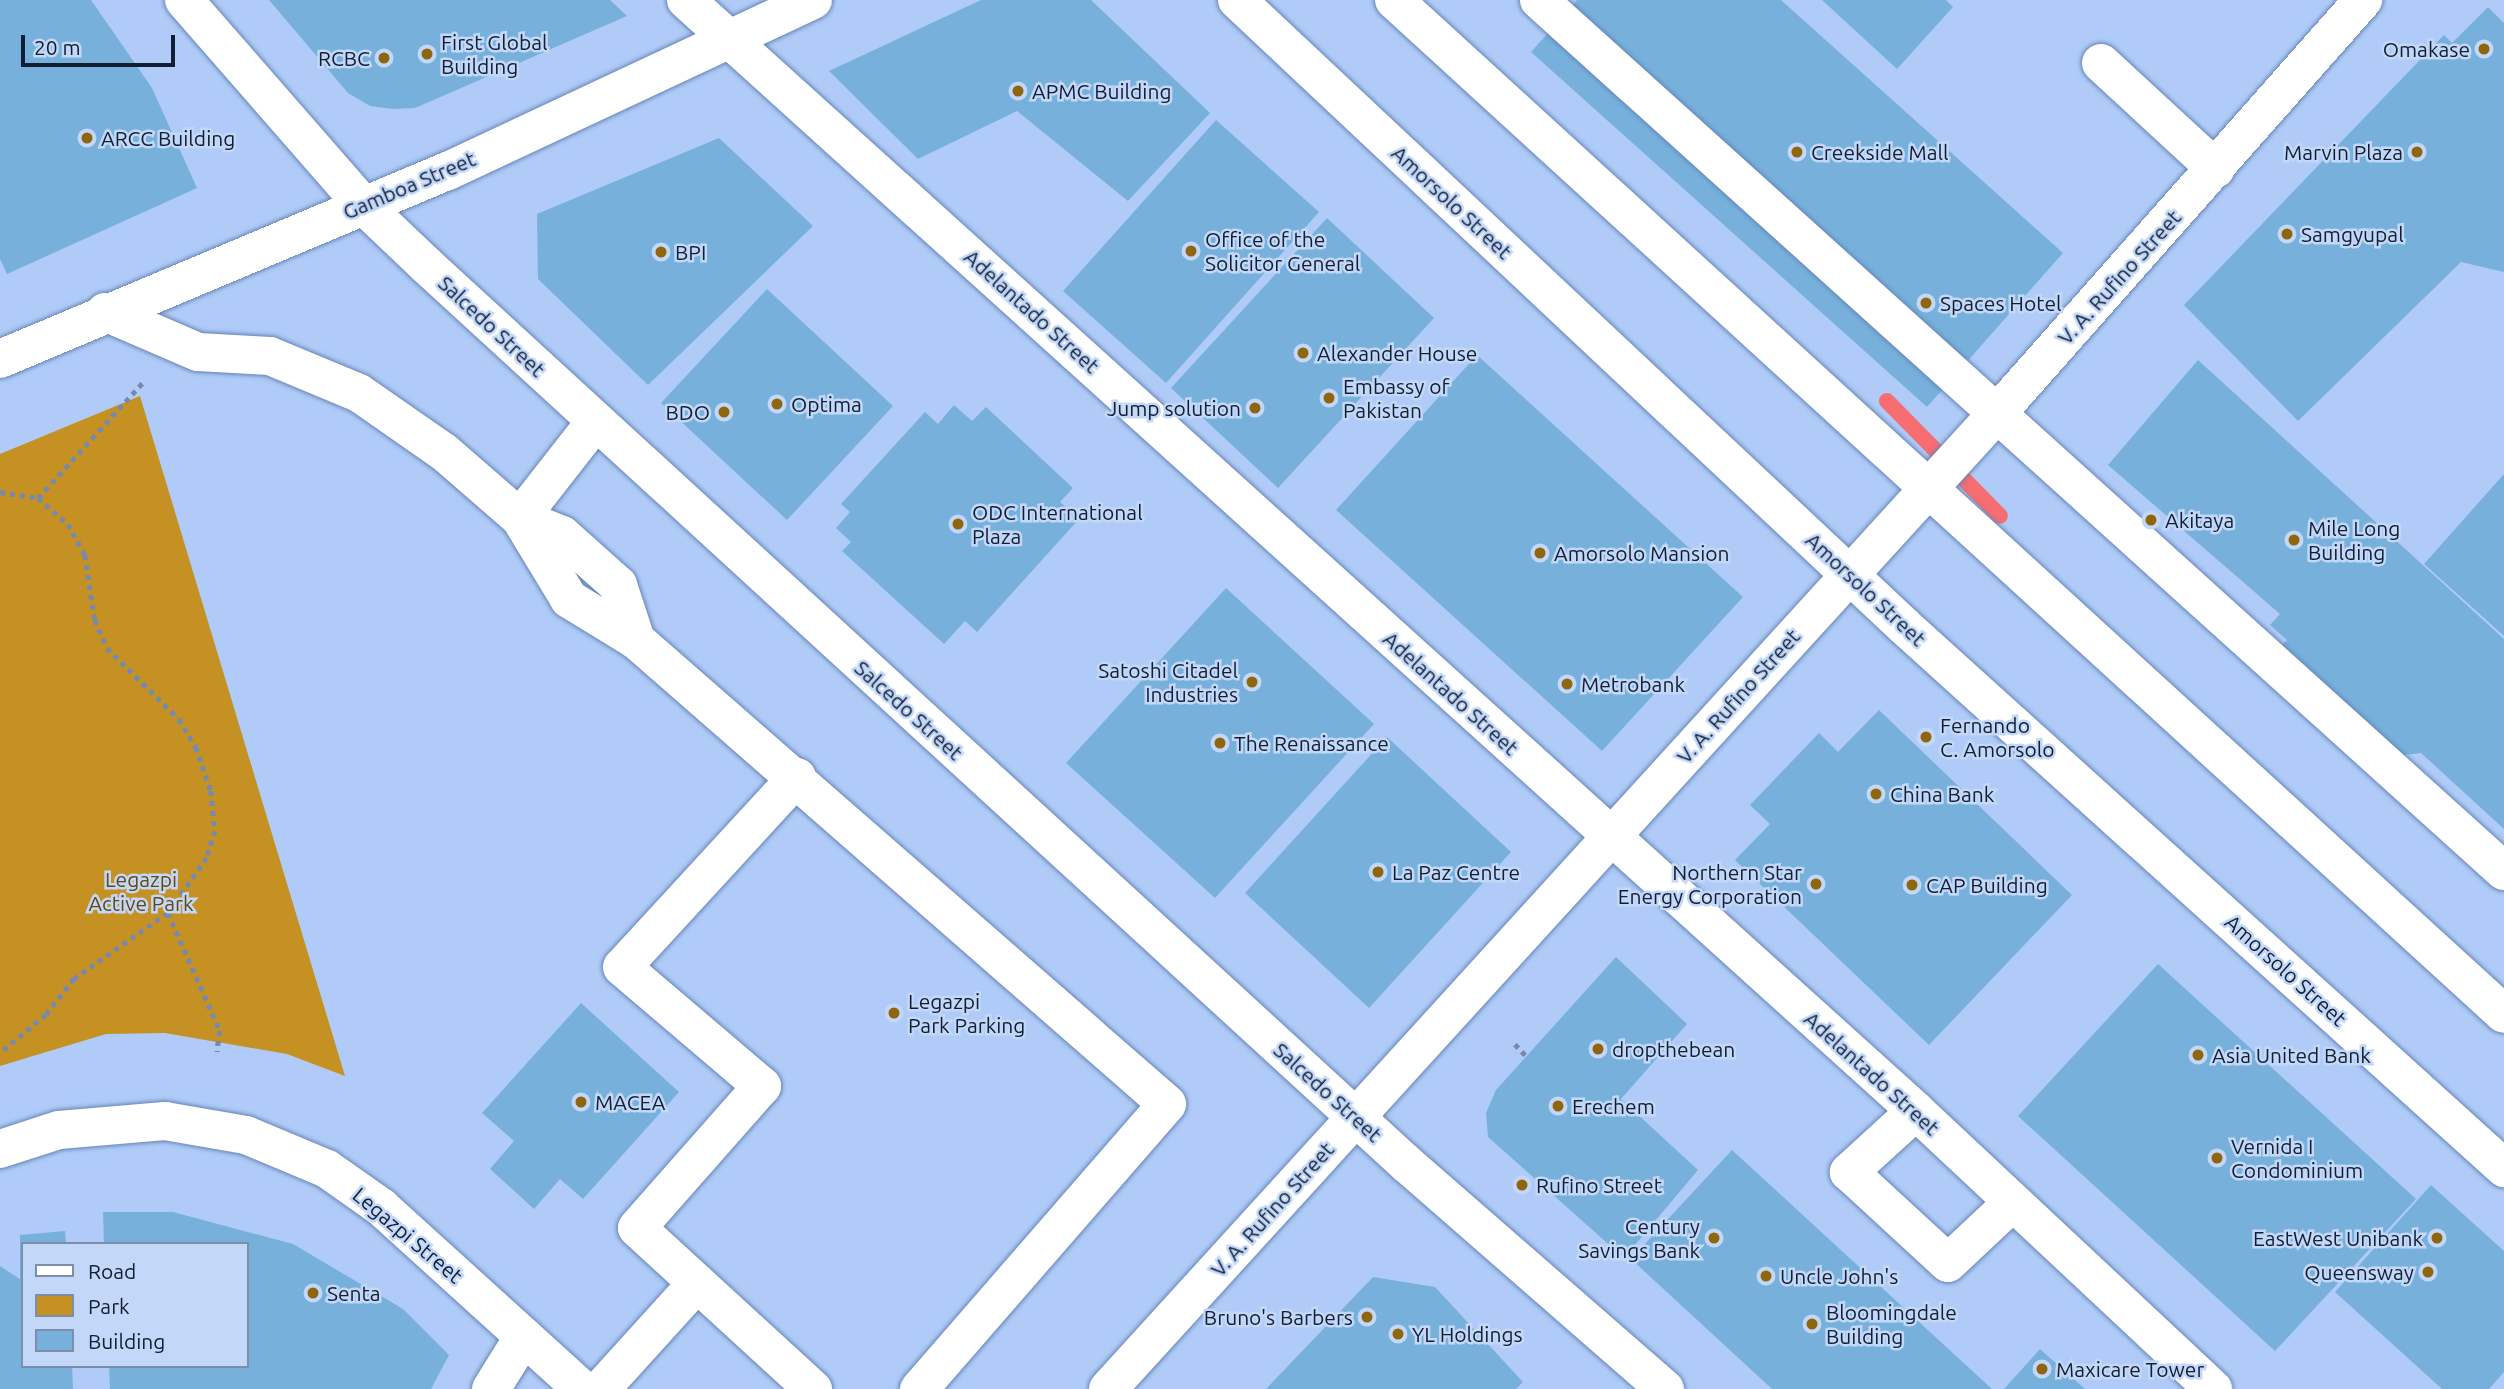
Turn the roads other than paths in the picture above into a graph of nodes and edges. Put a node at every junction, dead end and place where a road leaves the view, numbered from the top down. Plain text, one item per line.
1 (184, 0) edge
2 (685, 0) edge
3 (813, 0) edge
4 (1237, 0) edge
5 (1394, 0) edge
6 (1539, 0) edge
7 (2363, 0) edge
8 (728, 36) junction
9 (2101, 63) dead end
10 (2216, 169) junction
11 (362, 204) junction
12 (105, 312) junction
13 (0, 359) edge
14 (2000, 410) junction
15 (595, 422) junction
16 (1930, 488) junction
17 (520, 518) junction
18 (1848, 573) junction
19 (797, 778) junction
20 (1609, 837) junction
21 (2504, 871) edge
22 (2504, 1014) edge
23 (1916, 1111) junction
24 (1356, 1117) junction
25 (0, 1149) edge
26 (2504, 1168) edge
27 (2012, 1203) junction
28 (697, 1283) junction
29 (524, 1336) junction
30 (491, 1389) edge
31 (582, 1389) edge
32 (601, 1389) edge
33 (813, 1389) edge
34 (919, 1389) edge
35 (1108, 1389) edge
36 (1665, 1389) edge
37 (2213, 1389) edge

1 - 11 street, Salcedo Street
2 - 8 street, Adelantado Street
3 - 8 street, Gamboa Street
4 - 18 street, Amorsolo Street
5 - 16 street
6 - 14 street
7 - 10 street, V. A. Rufino Street
8 - 11 street, Gamboa Street
8 - 20 street, Adelantado Street
9 - 10 street
10 - 14 street, V. A. Rufino Street
11 - 12 street, Gamboa Street
11 - 15 street, Salcedo Street
12 - 13 street, Gamboa Street
12 - 17 street
14 - 16 street, V. A. Rufino Street
14 - 21 street
15 - 17 street
15 - 24 street, Salcedo Street
16 - 18 street, V. A. Rufino Street
16 - 22 street
17 - 19 street
18 - 20 street, V. A. Rufino Street
18 - 26 street, Amorsolo Street
19 - 28 street
19 - 34 street
20 - 23 street, Adelantado Street
20 - 24 street, V. A. Rufino Street
23 - 27 street, Adelantado Street
23 - 27 street
24 - 35 street, V. A. Rufino Street
24 - 36 street, Salcedo Street
25 - 29 street, Legazpi Street
27 - 37 street, Adelantado Street
28 - 32 street
28 - 33 street
29 - 30 street
29 - 31 street, Legazpi Street

